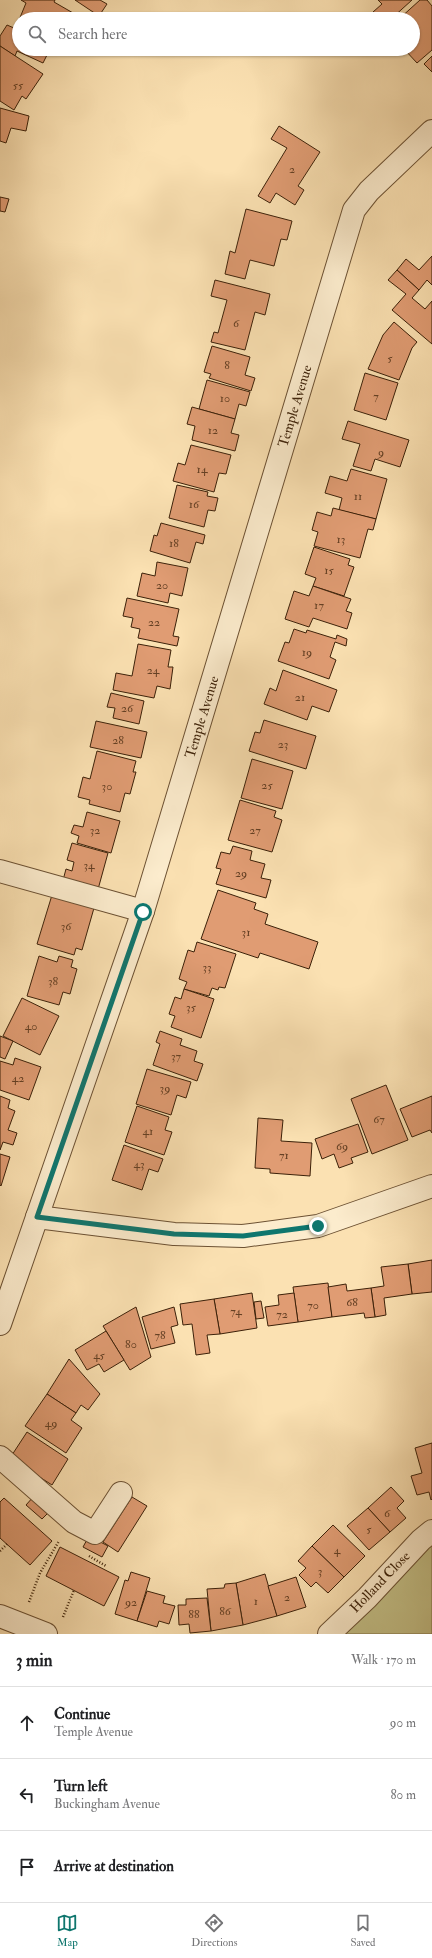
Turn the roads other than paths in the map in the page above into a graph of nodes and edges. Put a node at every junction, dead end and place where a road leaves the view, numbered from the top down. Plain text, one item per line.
1 (432, 131) edge
2 (0, 871) edge
3 (143, 912) junction
4 (432, 1186) edge
5 (37, 1217) junction
6 (0, 1324) edge
7 (0, 1457) edge
8 (121, 1492) dead end
9 (432, 1531) edge
10 (0, 1616) edge
11 (46, 1634) edge
12 (329, 1634) edge

1 - 3 street, Temple Avenue
2 - 3 street
3 - 5 street, Temple Avenue
4 - 5 street
5 - 6 street, Temple Avenue
7 - 8 street
9 - 12 street, Holland Close
10 - 11 street

